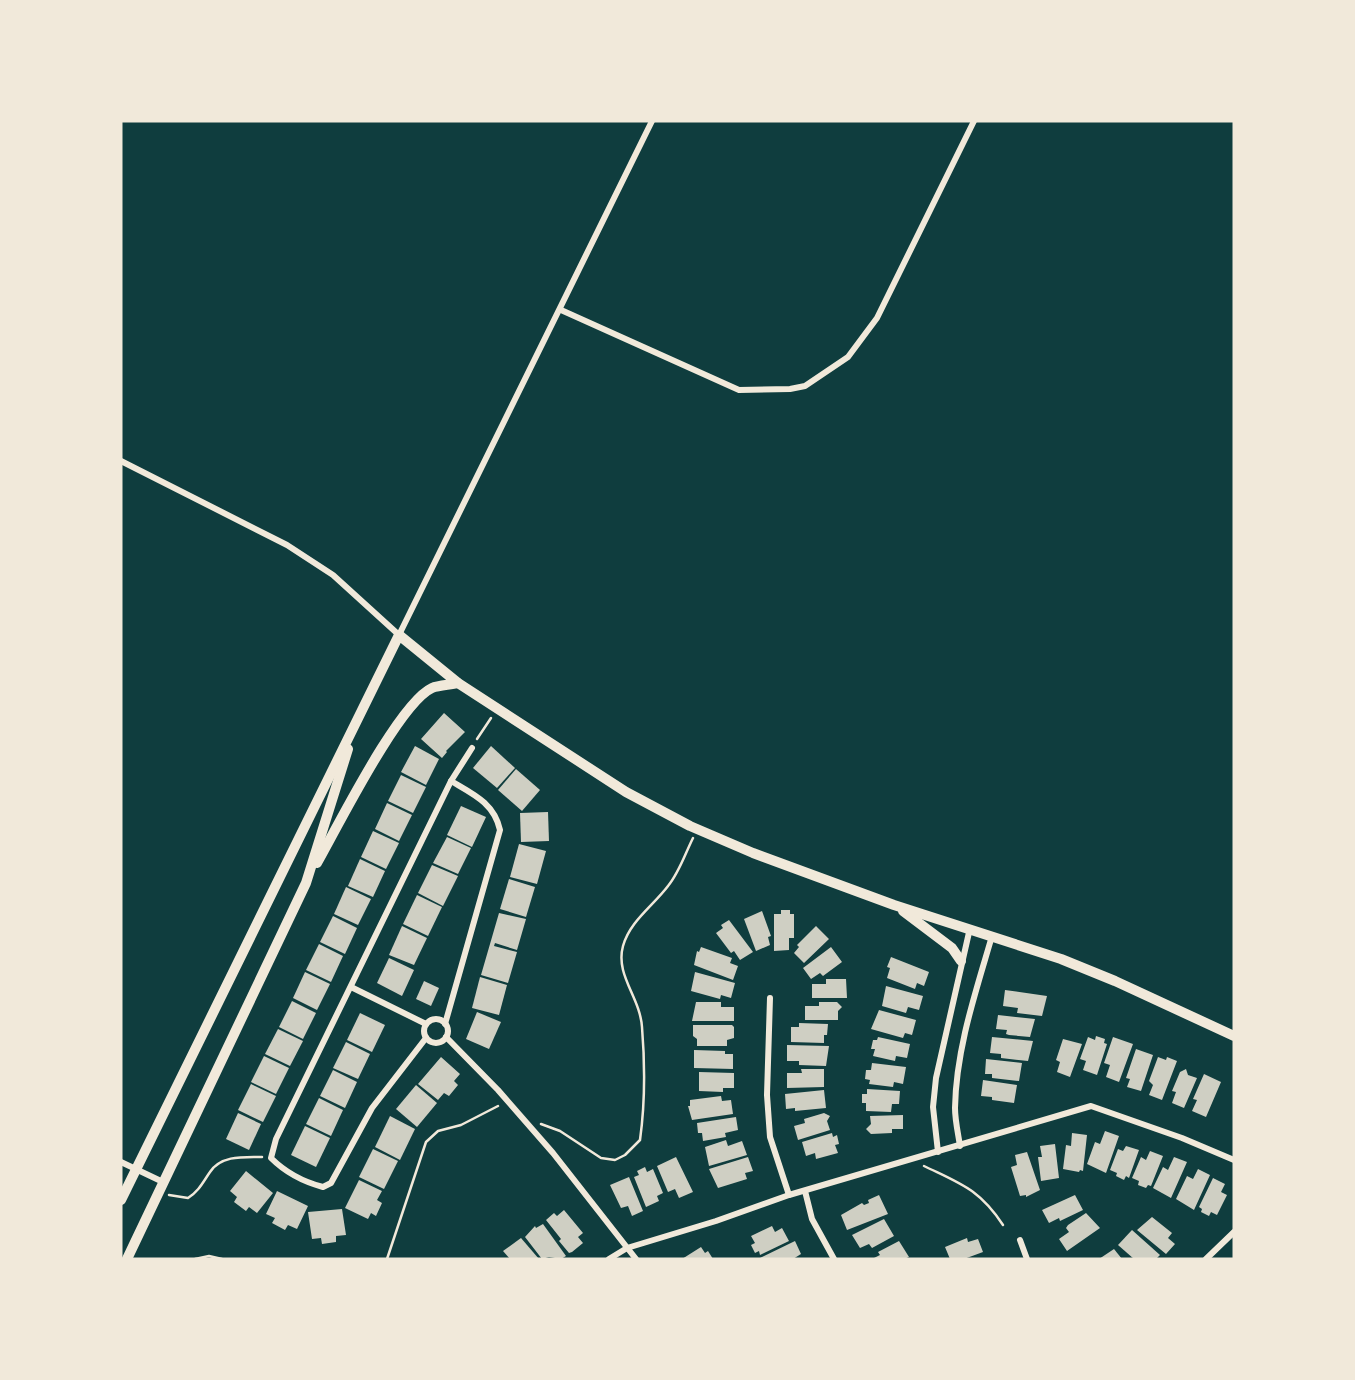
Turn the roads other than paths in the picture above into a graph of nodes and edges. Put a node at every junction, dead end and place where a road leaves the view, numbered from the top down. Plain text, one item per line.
1 (652, 121) edge
2 (974, 121) edge
3 (561, 310) junction
4 (121, 461) edge
5 (399, 635) junction
6 (458, 683) junction
7 (355, 725) junction
8 (472, 748) road end
9 (451, 781) junction
10 (306, 884) junction
11 (894, 905) junction
12 (970, 928) junction
13 (992, 935) junction
14 (961, 961) junction
15 (351, 988) junction
16 (770, 998) dead end
17 (426, 1024) junction
18 (445, 1024) junction
19 (1234, 1036) edge
20 (446, 1037) junction
21 (426, 1038) junction
22 (960, 1146) junction
23 (938, 1152) junction
24 (1234, 1160) edge
25 (121, 1161) edge
26 (136, 1169) junction
27 (161, 1187) junction
28 (804, 1191) junction
29 (789, 1195) junction
30 (121, 1200) edge
31 (1234, 1232) edge
32 (1020, 1240) dead end
33 (627, 1248) junction
34 (127, 1259) edge
35 (609, 1259) edge
36 (636, 1259) edge
37 (834, 1259) edge
38 (1027, 1259) edge
39 (1206, 1259) edge

1 - 3 street
2 - 3 street
3 - 5 street
4 - 5 street
5 - 6 main road
5 - 7 main road
6 - 10 main road
6 - 11 main road
7 - 10 main road
7 - 26 main road
8 - 9 street
9 - 15 street
9 - 18 street
10 - 27 main road
11 - 12 main road
11 - 14 main road
12 - 13 main road
12 - 14 street
13 - 19 main road
13 - 22 street
14 - 23 street
15 - 17 street
15 - 21 street
16 - 29 street
17 - 18 street
17 - 21 street
18 - 20 street
20 - 21 street
20 - 33 street
22 - 23 street
22 - 24 street
23 - 28 street
25 - 26 street
26 - 27 street
26 - 30 main road
27 - 34 main road
28 - 29 street
28 - 37 street
29 - 33 street
31 - 39 street
32 - 38 street
33 - 35 street
33 - 36 street

